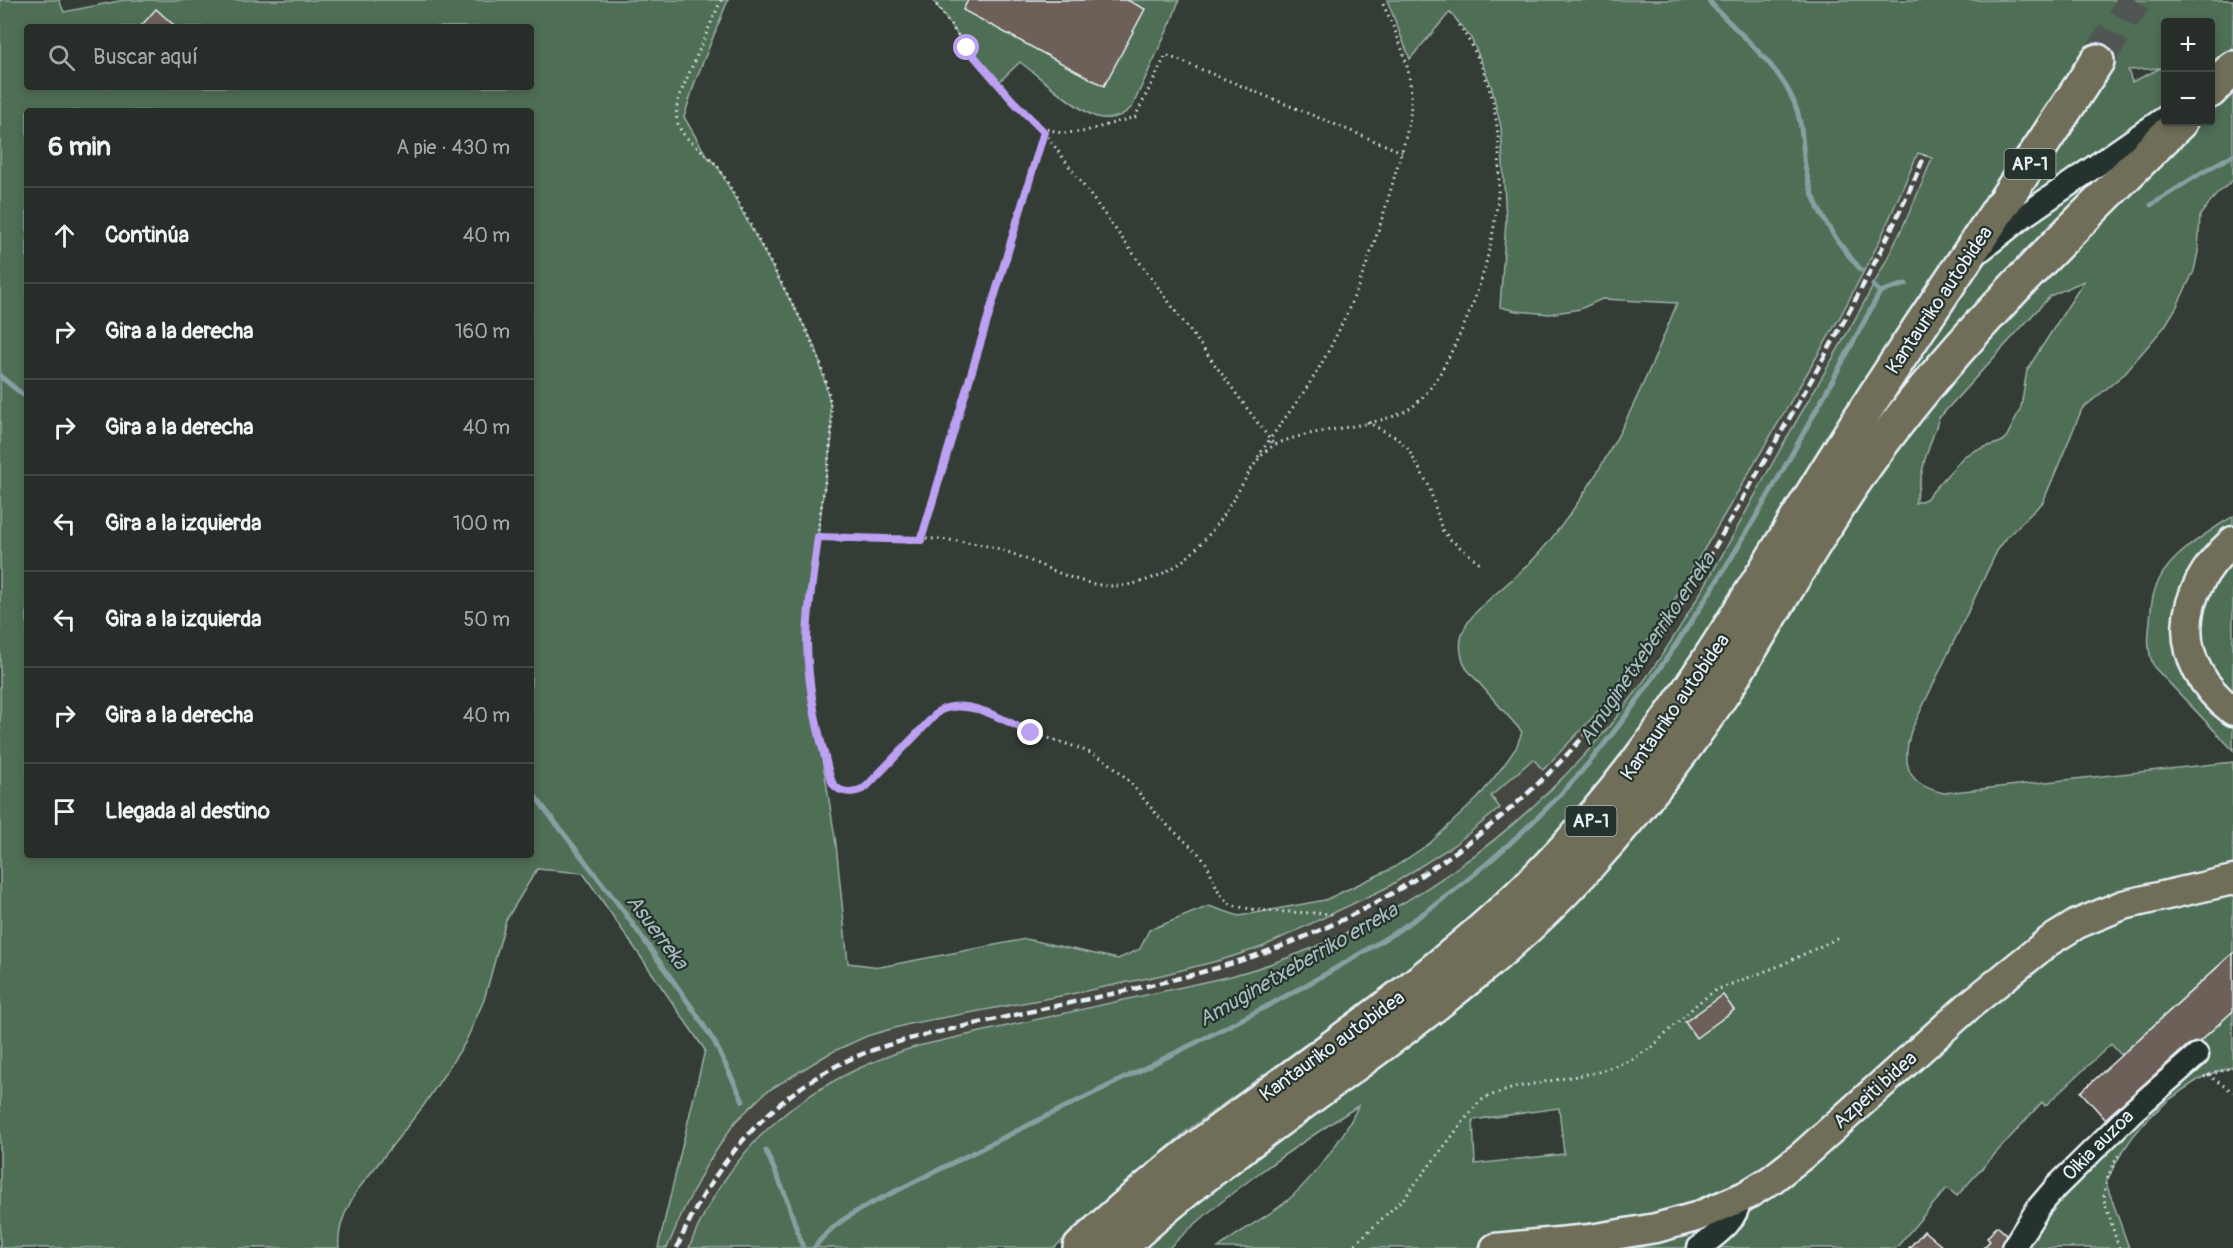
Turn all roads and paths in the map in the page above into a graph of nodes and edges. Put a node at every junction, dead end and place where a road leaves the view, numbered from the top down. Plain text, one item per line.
1 (720, 0) edge
2 (933, 0) edge
3 (1381, 0) edge
4 (1457, 23) dead end
5 (2097, 61) tunnel mouth
6 (2233, 67) edge
7 (2215, 81) edge
8 (2215, 87) edge
9 (2161, 120) edge
10 (2176, 126) edge
11 (1039, 127) junction
12 (1044, 132) junction
13 (1402, 152) junction
14 (1962, 266) junction
15 (1367, 422) junction
16 (1269, 439) junction
17 (1274, 445) junction
18 (1253, 467) junction
19 (818, 537) junction
20 (921, 540) junction
21 (2233, 541) edge
22 (1481, 564) dead end
23 (2233, 711) edge
24 (2233, 880) edge
25 (1332, 914) dead end
26 (1838, 938) dead end
27 (2198, 1055) dead end
28 (2233, 1067) edge
29 (2208, 1075) junction
30 (2199, 1079) dead end
31 (2233, 1092) edge
32 (2123, 1149) dead end
33 (1740, 1198) junction
34 (1080, 1248) edge
35 (1119, 1248) edge
36 (1351, 1248) edge
37 (1495, 1248) edge
38 (1699, 1248) edge
39 (2013, 1248) edge
40 (2119, 1248) edge

1 - 19 path
2 - 11 path
3 - 13 path
4 - 15 path
5 - 14 highway, Kantauriko autobidea / AP-1
6 - 7 street
6 - 8 highway
9 - 14 street
10 - 35 highway, Kantauriko autobidea / AP-1
11 - 12 path
11 - 13 path
12 - 16 path
12 - 20 path
13 - 16 path
14 - 34 highway, Kantauriko autobidea / AP-1
15 - 17 path
15 - 22 path
16 - 17 path
16 - 18 path
17 - 18 path
18 - 20 path
19 - 20 path
19 - 25 path
21 - 23 main road
24 - 33 main road, Azpeiti bidea
26 - 36 path
27 - 39 street, Oikia auzoa
28 - 29 path
29 - 30 path
29 - 31 path
32 - 40 path
33 - 37 main road, Azpeiti bidea
33 - 38 street

